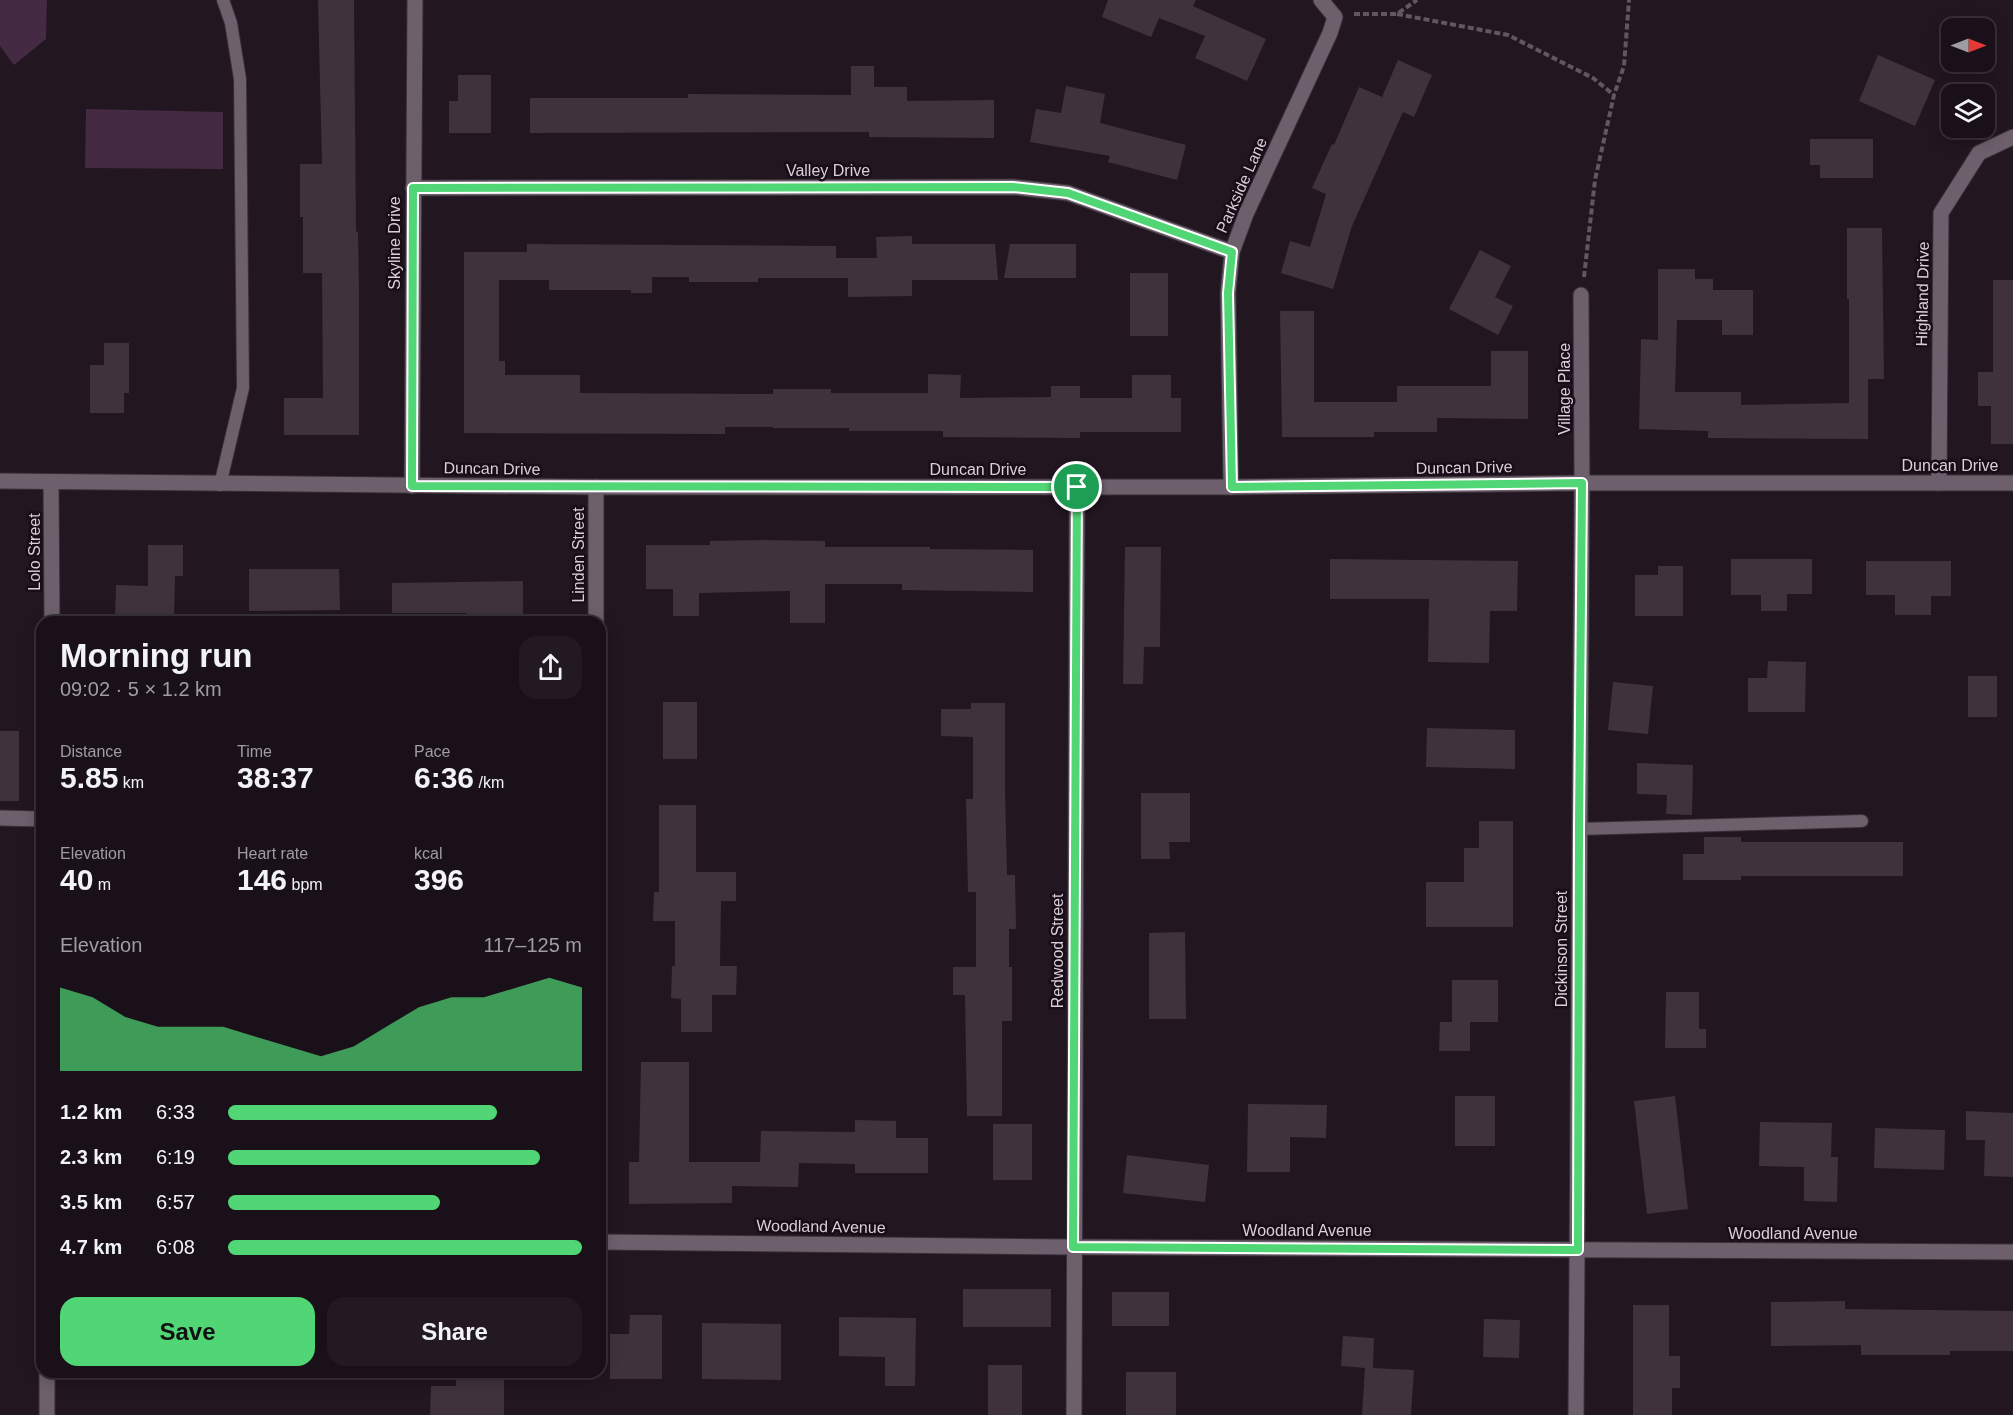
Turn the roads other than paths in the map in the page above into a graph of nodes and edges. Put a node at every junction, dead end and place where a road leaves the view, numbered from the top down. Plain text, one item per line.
1 (223, 0) edge
2 (415, 0) edge
3 (1321, 0) edge
4 (2013, 137) edge
5 (413, 188) junction
6 (1232, 252) junction
7 (1581, 295) road end
8 (0, 481) edge
9 (51, 482) junction
10 (1582, 483) junction
11 (1939, 483) junction
12 (2013, 483) edge
13 (220, 484) junction
14 (412, 486) junction
15 (596, 487) junction
16 (1077, 487) junction
17 (1232, 487) junction
18 (52, 616) edge
19 (596, 616) edge
20 (0, 818) edge
21 (36, 819) edge
22 (1862, 821) dead end
23 (1579, 829) junction
24 (606, 1242) edge
25 (1073, 1247) junction
26 (1578, 1250) junction
27 (2013, 1252) edge
28 (47, 1378) edge
29 (47, 1415) edge
30 (1074, 1415) edge
31 (1576, 1415) edge

1 - 13 lane
2 - 5 street, Skyline Drive
3 - 6 street, Parkside Lane
4 - 11 street, Highland Drive
5 - 6 street, Valley Drive
5 - 14 street, Skyline Drive
6 - 17 street, Parkside Lane
7 - 10 street, Village Place
8 - 9 street, Duncan Drive
9 - 13 street, Duncan Drive
9 - 18 street, Lolo Street
10 - 11 street, Duncan Drive
10 - 17 street, Duncan Drive
10 - 23 street, Dickinson Street
11 - 12 street, Duncan Drive
13 - 14 street, Duncan Drive
14 - 15 street, Duncan Drive
15 - 16 street, Duncan Drive
15 - 19 street, Linden Street
16 - 17 street, Duncan Drive
16 - 25 street, Redwood Street
20 - 21 street
22 - 23 lane
23 - 26 street, Dickinson Street
24 - 25 street, Woodland Avenue
25 - 26 street, Woodland Avenue
25 - 30 street, Redwood Street
26 - 27 street, Woodland Avenue
26 - 31 street, Dickinson Street
28 - 29 street

